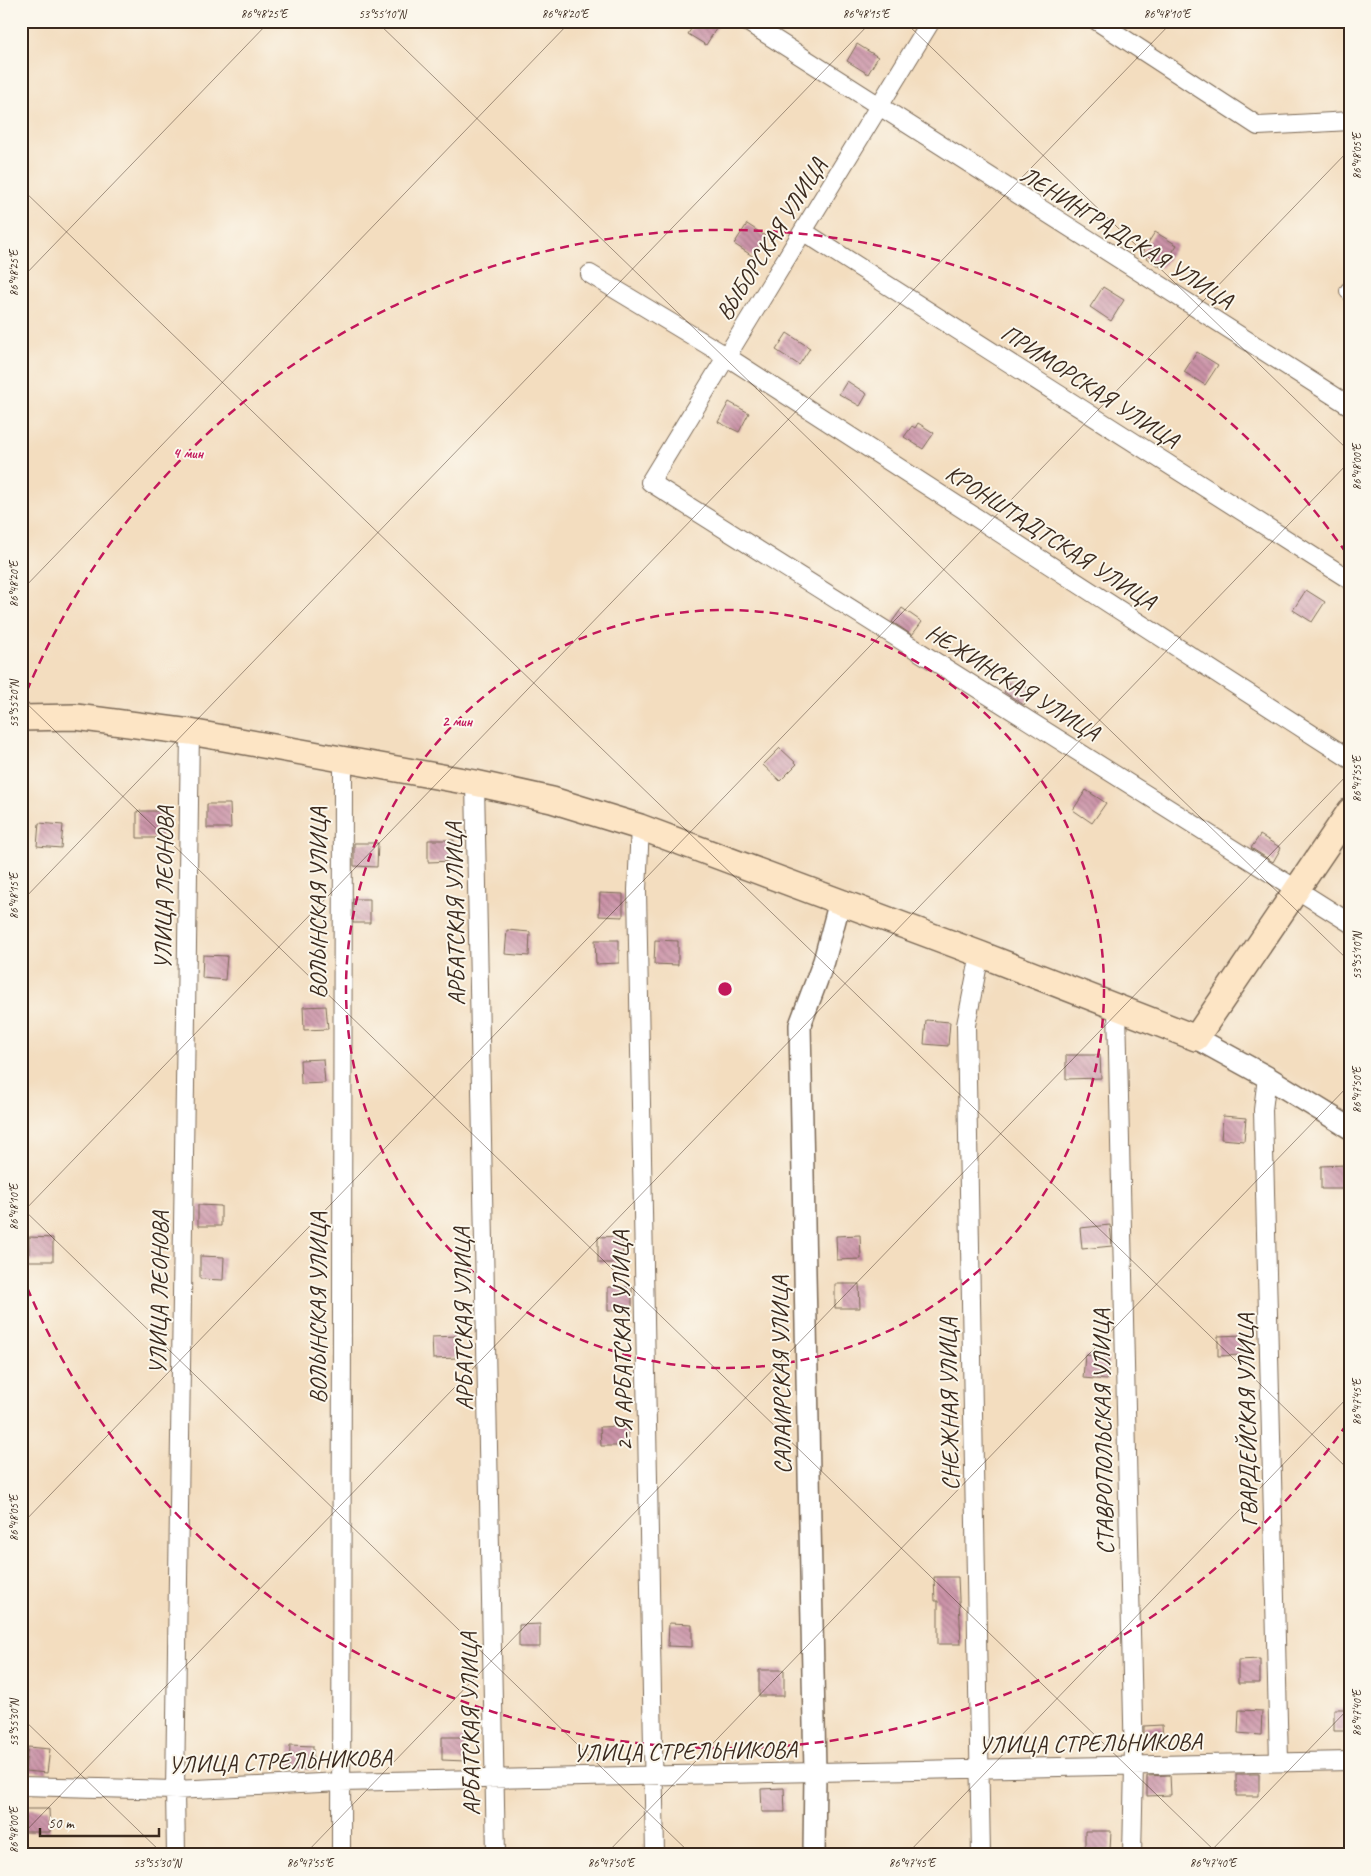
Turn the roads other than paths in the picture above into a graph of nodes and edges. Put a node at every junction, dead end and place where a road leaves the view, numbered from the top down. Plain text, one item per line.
1 (746, 21) edge
2 (932, 21) edge
3 (1097, 21) edge
4 (880, 108) junction
5 (1350, 121) edge
6 (804, 232) junction
7 (590, 274) dead end
8 (726, 356) junction
9 (1350, 406) edge
10 (650, 482) joint
11 (1350, 580) edge
12 (21, 718) edge
13 (190, 732) junction
14 (1350, 759) edge
15 (342, 760) junction
16 (475, 783) junction
17 (1350, 811) edge
18 (640, 826) junction
19 (1298, 889) junction
20 (840, 901) junction
21 (1350, 923) edge
22 (980, 954) junction
23 (1118, 1008) junction
24 (1196, 1038) junction
25 (1267, 1077) junction
26 (1350, 1128) edge
27 (1350, 1761) edge
28 (1279, 1762) junction
29 (1134, 1765) junction
30 (980, 1769) junction
31 (815, 1772) junction
32 (654, 1776) junction
33 (495, 1779) junction
34 (341, 1782) junction
35 (21, 1786) edge
36 (175, 1790) junction
37 (176, 1855) edge
38 (341, 1855) edge
39 (496, 1855) edge
40 (655, 1855) edge
41 (814, 1855) edge
42 (981, 1855) edge
43 (1132, 1855) edge

1 - 4 street, ЛЕНИНГРАДСКАЯ УЛИЦА
2 - 4 street, ВЫБОРСКАЯ УЛИЦА
3 - 5 street
4 - 6 street, ВЫБОРСКАЯ УЛИЦА
4 - 9 street, ЛЕНИНГРАДСКАЯ УЛИЦА
6 - 8 street, ВЫБОРСКАЯ УЛИЦА
6 - 11 street, ПРИМОРСКАЯ УЛИЦА
7 - 8 street, КРОНШТАДТСКАЯ УЛИЦА
8 - 10 street, ВЫБОРСКАЯ УЛИЦА
8 - 14 street, КРОНШТАДТСКАЯ УЛИЦА
10 - 19 street, НЕЖИНСКАЯ УЛИЦА
12 - 13 main road
13 - 15 main road
13 - 36 street, УЛИЦА ЛЕОНОВА
15 - 16 main road
15 - 34 street, ВОЛЫНСКАЯ УЛИЦА
16 - 18 main road
16 - 33 street, АРБАТСКАЯ УЛИЦА
17 - 19 main road
18 - 20 main road
18 - 32 street, 2-Я АРБАТСКАЯ УЛИЦА
19 - 21 street, НЕЖИНСКАЯ УЛИЦА
19 - 24 main road
20 - 22 main road
20 - 31 street, САЛАИРСКАЯ УЛИЦА
22 - 23 main road
22 - 30 street, СНЕЖНАЯ УЛИЦА
23 - 24 main road
23 - 29 street, СТАВРОПОЛЬСКАЯ УЛИЦА
24 - 25 street
25 - 26 street
25 - 28 street, ГВАРДЕЙСКАЯ УЛИЦА
27 - 28 street, УЛИЦА СТРЕЛЬНИКОВА
28 - 29 street, УЛИЦА СТРЕЛЬНИКОВА
29 - 30 street, УЛИЦА СТРЕЛЬНИКОВА
29 - 43 street, СТАВРОПОЛЬСКАЯ УЛИЦА
30 - 31 street, УЛИЦА СТРЕЛЬНИКОВА
30 - 42 street, СНЕЖНАЯ УЛИЦА
31 - 32 street, УЛИЦА СТРЕЛЬНИКОВА
31 - 41 street, САЛАИРСКАЯ УЛИЦА
32 - 33 street, УЛИЦА СТРЕЛЬНИКОВА
32 - 40 street, 2-Я АРБАТСКАЯ УЛИЦА
33 - 34 street, УЛИЦА СТРЕЛЬНИКОВА
33 - 39 street, АРБАТСКАЯ УЛИЦА
34 - 36 street, УЛИЦА СТРЕЛЬНИКОВА
34 - 38 street, ВОЛЫНСКАЯ УЛИЦА
35 - 36 street, УЛИЦА СТРЕЛЬНИКОВА
36 - 37 street, УЛИЦА ЛЕОНОВА

